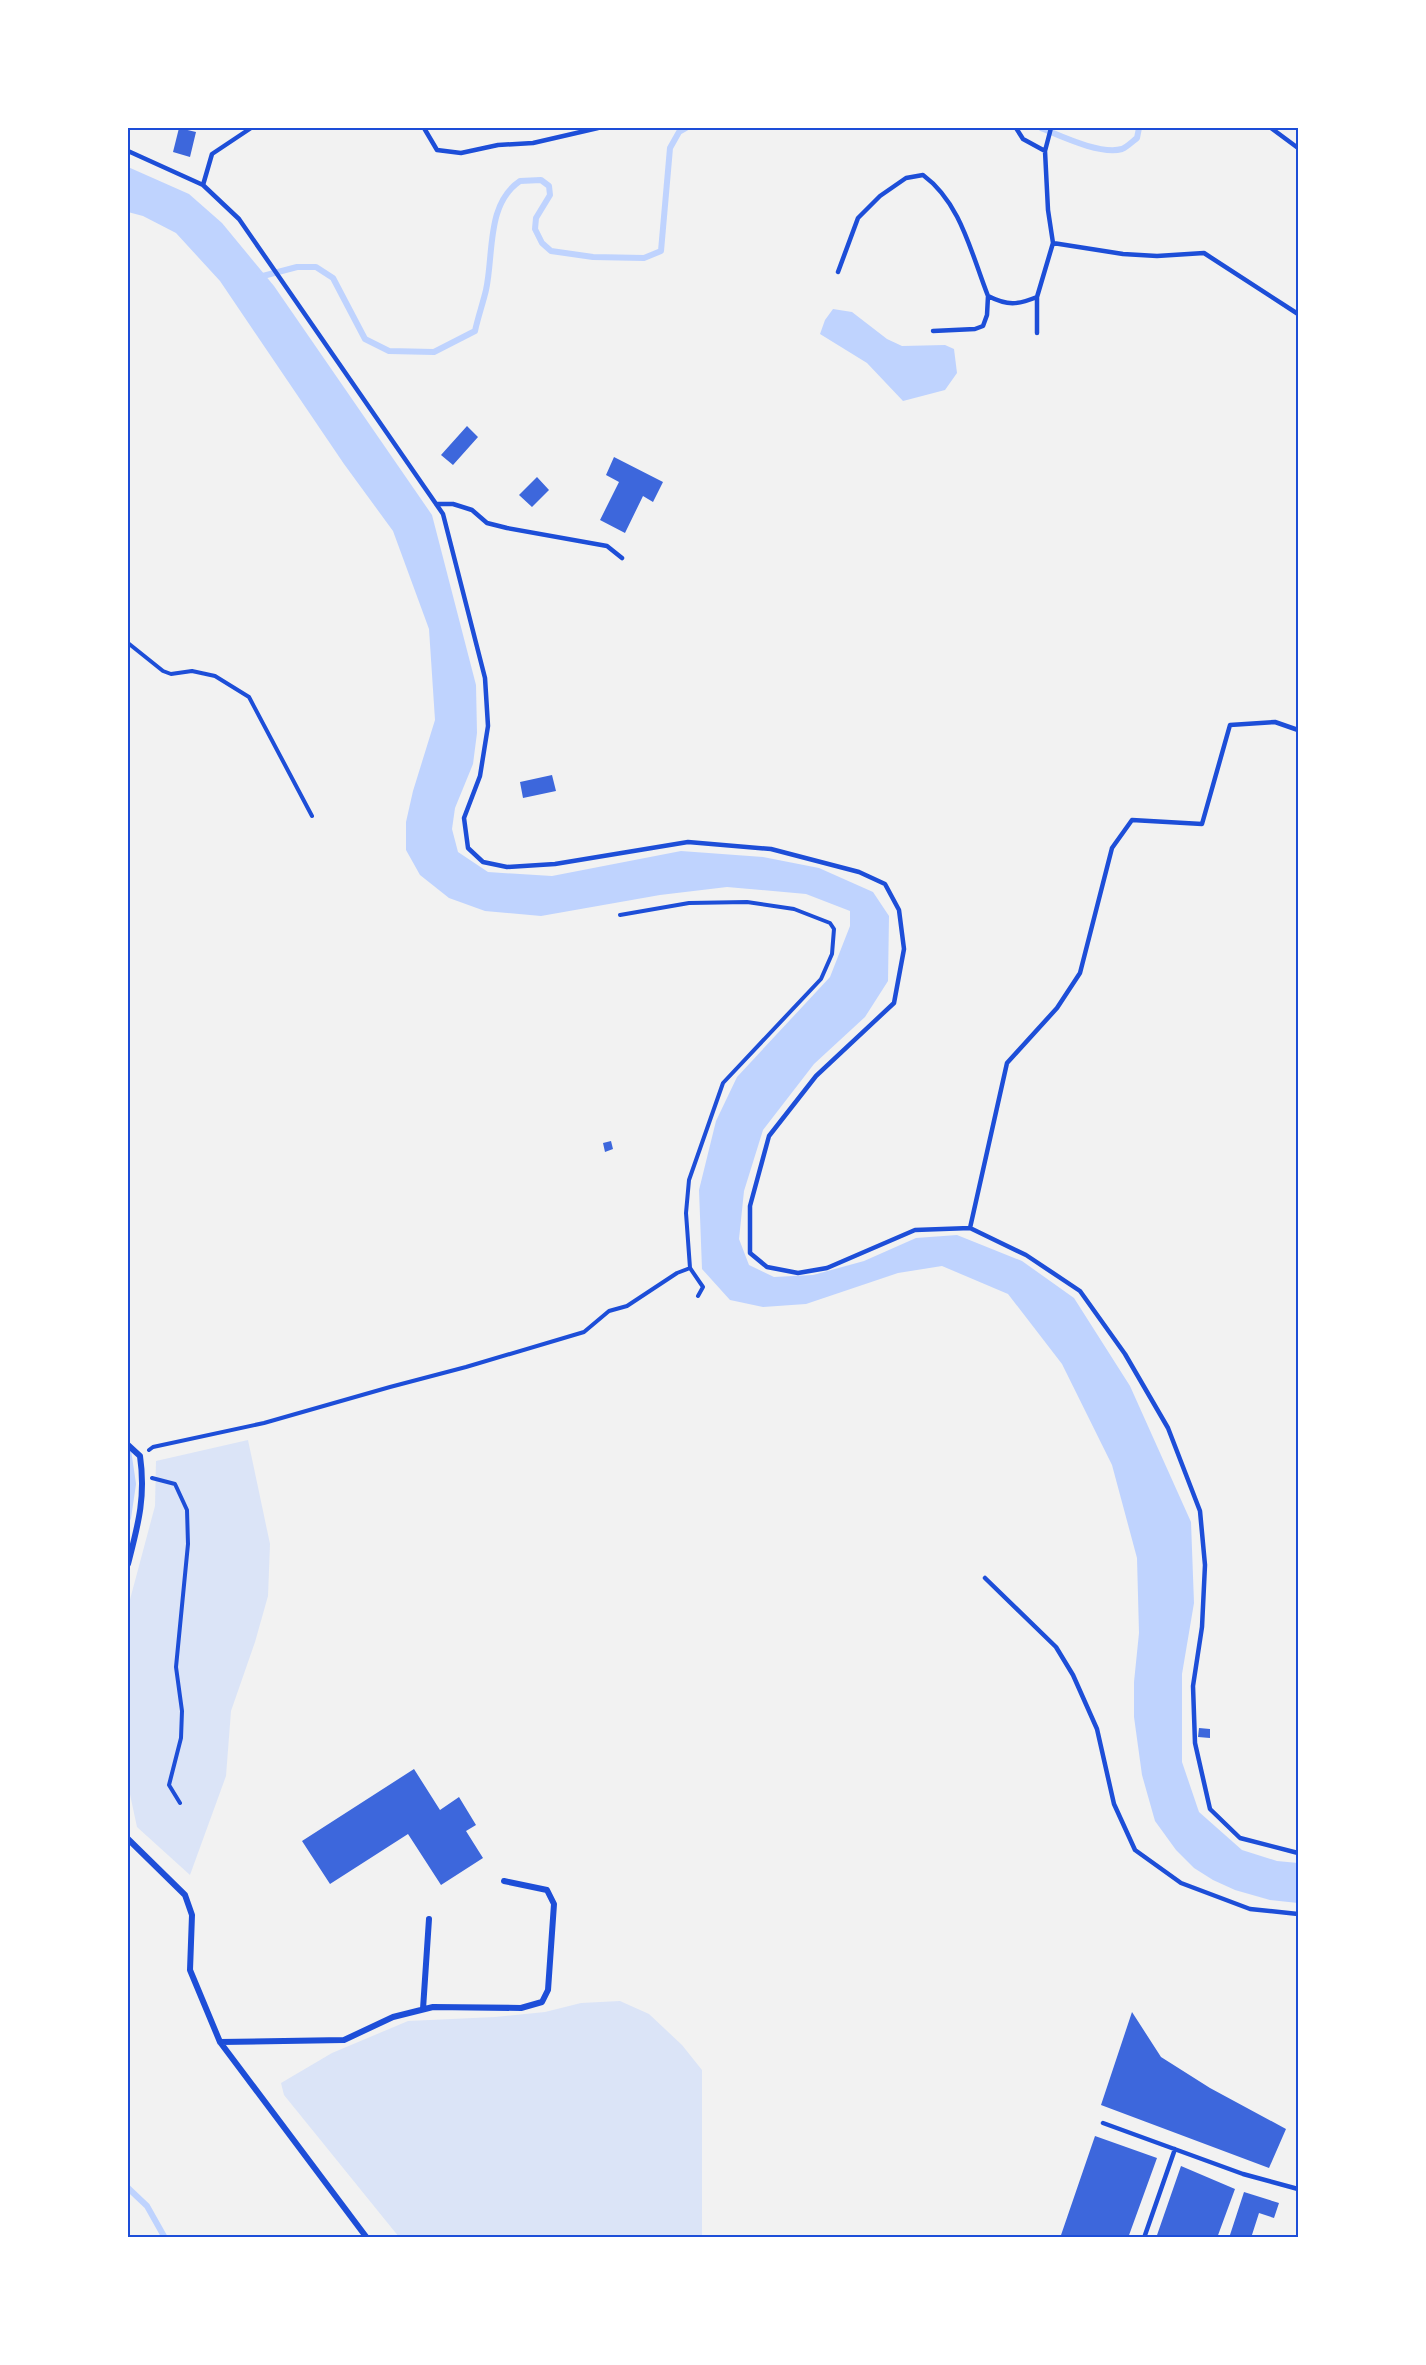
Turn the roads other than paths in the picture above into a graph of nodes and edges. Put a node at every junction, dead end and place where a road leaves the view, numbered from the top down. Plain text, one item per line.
1 (251, 128) edge
2 (424, 128) edge
3 (598, 128) edge
4 (1016, 128) edge
5 (1051, 128) edge
6 (1271, 128) edge
7 (1299, 148) edge
8 (1045, 151) junction
9 (128, 152) edge
10 (203, 185) junction
11 (1053, 243) junction
12 (838, 272) dead end
13 (988, 296) junction
14 (1037, 297) junction
15 (1299, 314) edge
16 (933, 331) dead end
17 (1037, 333) dead end
18 (436, 504) junction
19 (622, 558) dead end
20 (1299, 730) edge
21 (970, 1228) junction
22 (128, 1445) edge
23 (128, 1564) edge
24 (985, 1578) dead end
25 (130, 1842) edge
26 (128, 1850) edge
27 (1299, 1853) edge
28 (504, 1881) dead end
29 (1299, 1914) edge
30 (429, 1919) dead end
31 (423, 2009) junction
32 (220, 2042) junction
33 (1103, 2123) dead end
34 (1175, 2149) junction
35 (1299, 2189) edge
36 (367, 2238) edge
37 (1144, 2238) edge

1 - 10 lane
2 - 3 lane
4 - 8 lane
5 - 8 lane
6 - 7 lane
8 - 11 lane
9 - 10 lane
10 - 18 lane
11 - 14 lane
11 - 15 lane
12 - 13 lane
13 - 14 lane
13 - 16 lane
14 - 17 lane
18 - 19 lane
18 - 21 lane
20 - 21 lane
21 - 27 lane
22 - 23 street
24 - 29 lane
25 - 26 street
25 - 32 street
28 - 31 street
30 - 31 street
31 - 32 street
32 - 36 street
33 - 34 lane
34 - 35 lane
34 - 37 lane

